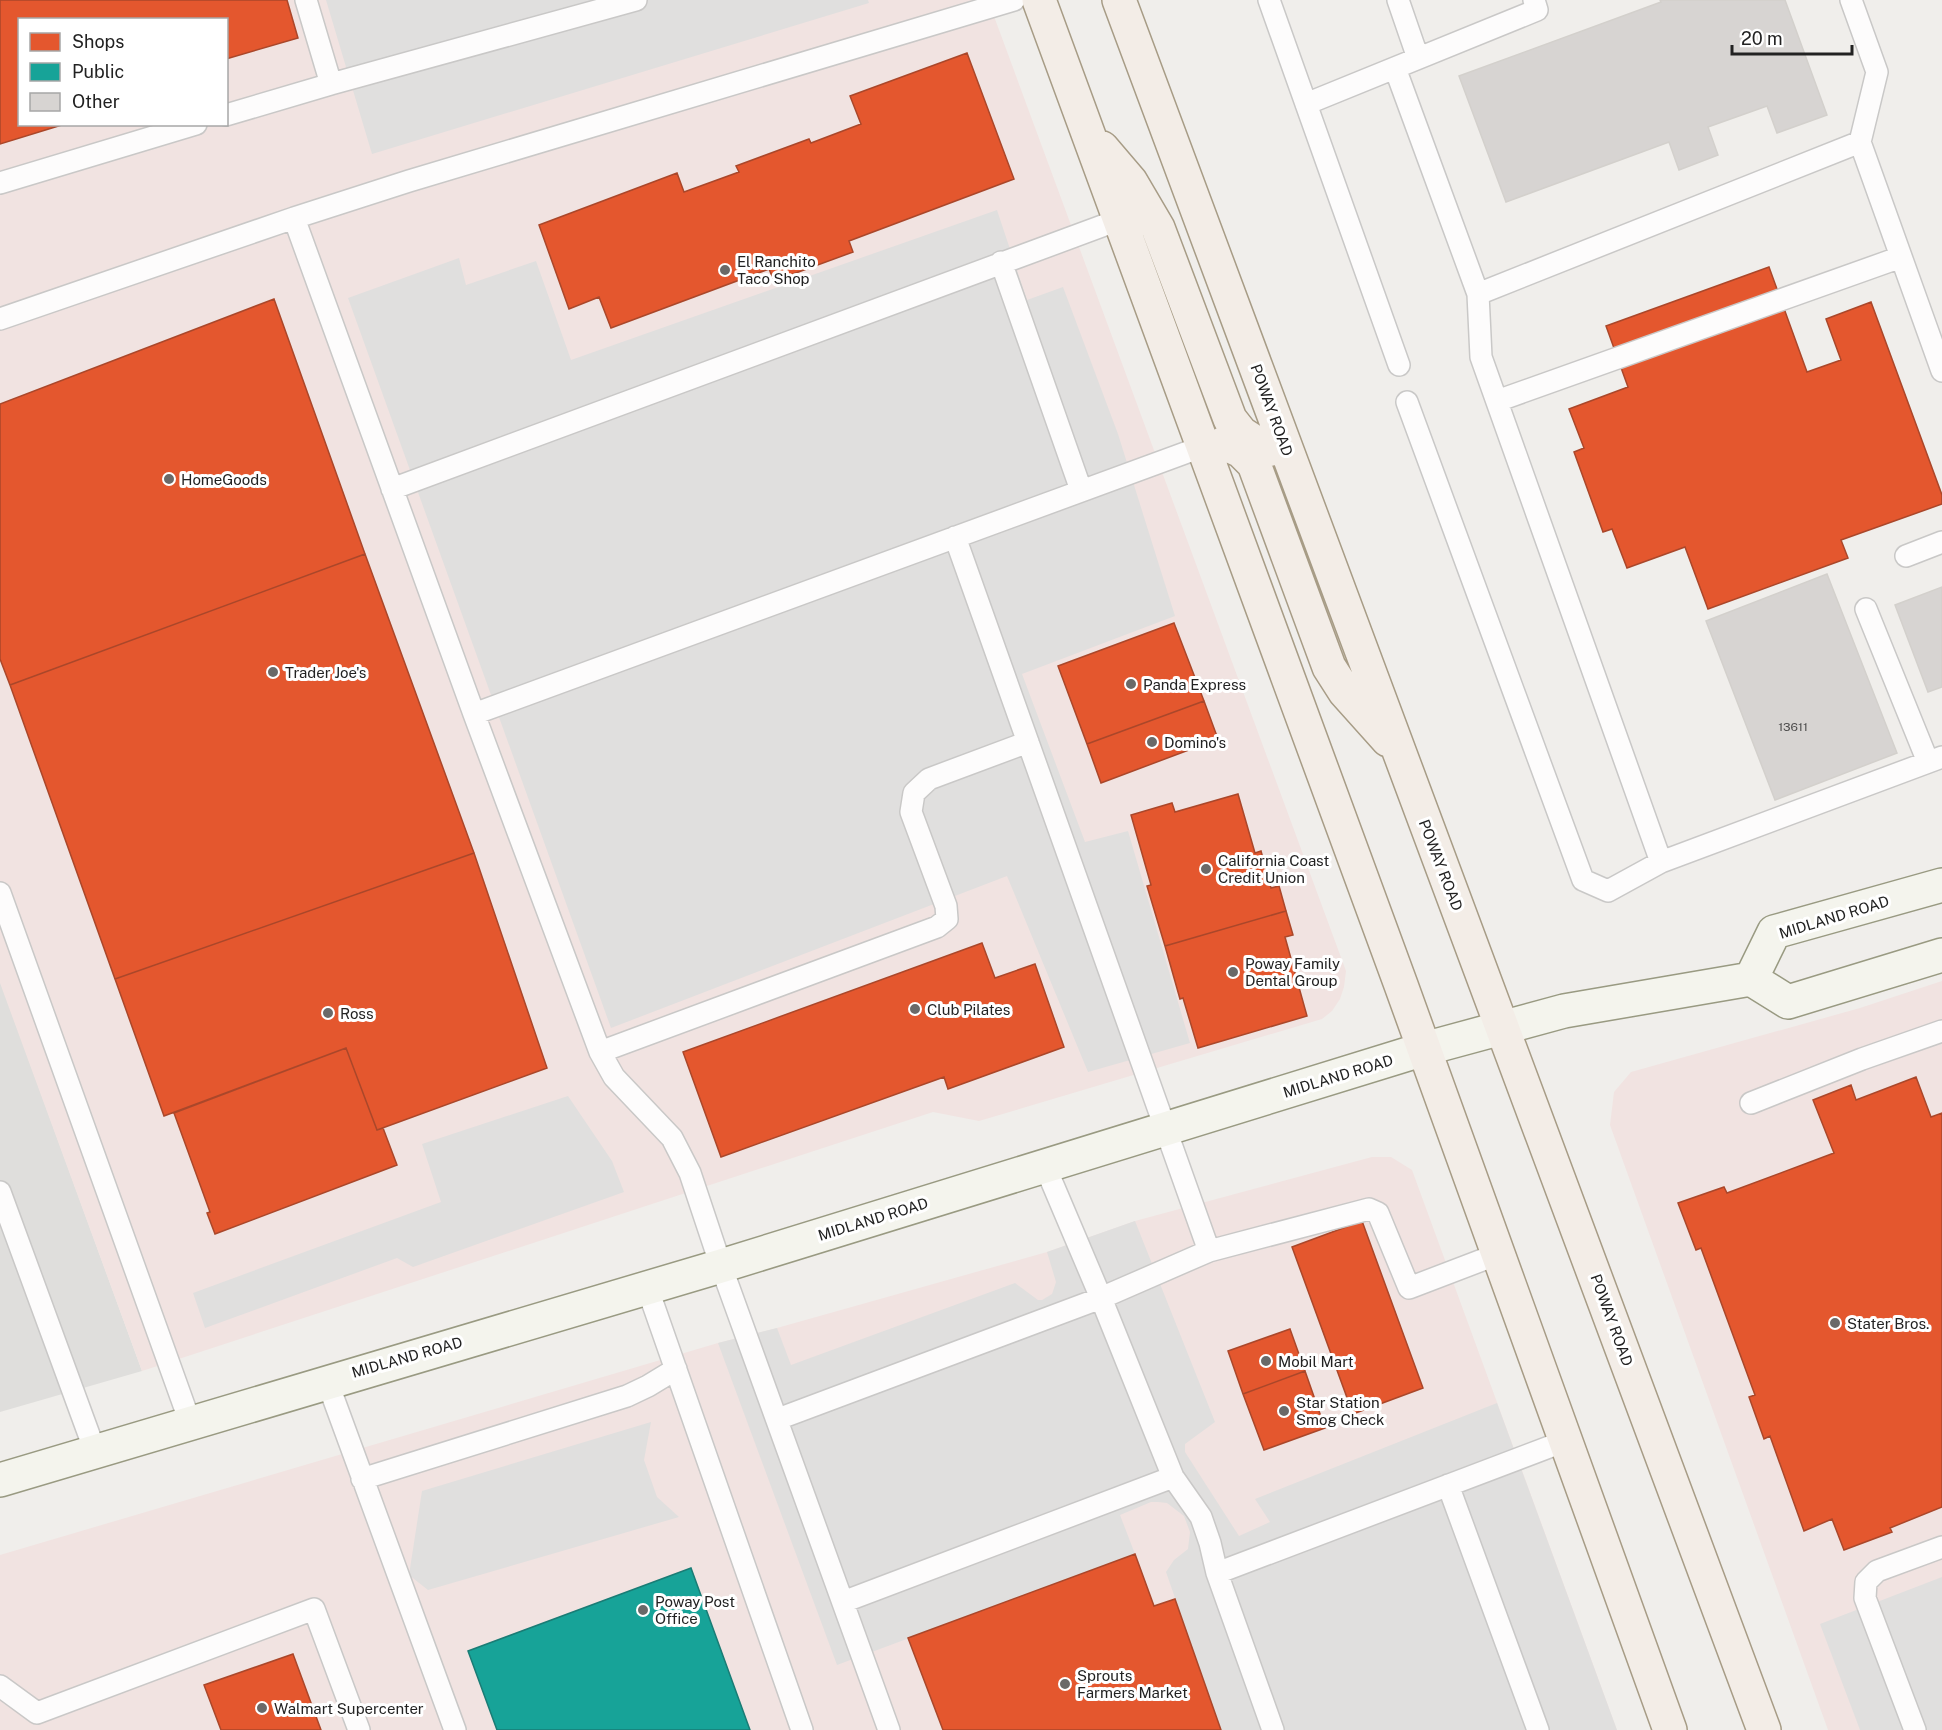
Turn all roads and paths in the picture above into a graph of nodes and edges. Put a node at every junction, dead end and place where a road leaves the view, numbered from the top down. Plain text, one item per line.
1 (306, 0) edge
2 (636, 0) edge
3 (1014, 0) edge
4 (1039, 0) edge
5 (1119, 0) edge
6 (1269, 0) edge
7 (1398, 0) edge
8 (1534, 0) edge
9 (1851, 0) edge
10 (1418, 58) junction
11 (1395, 68) junction
12 (331, 84) junction
13 (1306, 104) junction
14 (228, 114) edge
15 (189, 126) edge
16 (1089, 133) junction
17 (1860, 142) junction
18 (0, 183) edge
19 (294, 218) junction
20 (1121, 219) junction
21 (1901, 257) junction
22 (1001, 262) junction
23 (1478, 294) junction
24 (0, 319) edge
25 (1399, 365) dead end
26 (1942, 371) edge
27 (1497, 401) junction
28 (1407, 402) dead end
29 (1285, 445) junction
30 (1204, 446) junction
31 (392, 489) junction
32 (1081, 490) junction
33 (955, 537) junction
34 (1942, 542) edge
35 (1906, 556) dead end
36 (1866, 609) dead end
37 (474, 714) junction
38 (1028, 742) junction
39 (1399, 752) junction
40 (1935, 759) edge
41 (1661, 862) junction
42 (1942, 885) edge
43 (0, 892) edge
44 (1942, 955) edge
45 (1751, 979) junction
46 (1503, 1027) junction
47 (1942, 1032) edge
48 (1424, 1049) junction
49 (600, 1052) junction
50 (1751, 1103) dead end
51 (1165, 1129) junction
52 (1045, 1166) junction
53 (0, 1192) edge
54 (1209, 1251) junction
55 (1497, 1254) junction
56 (721, 1266) junction
57 (647, 1287) junction
58 (1101, 1298) junction
59 (676, 1369) junction
60 (327, 1381) junction
61 (778, 1419) junction
62 (190, 1422) junction
63 (1564, 1441) junction
64 (94, 1451) junction
65 (1173, 1478) junction
66 (362, 1479) junction
67 (0, 1480) edge
68 (1448, 1485) junction
69 (1942, 1547) edge
70 (1217, 1573) junction
71 (843, 1602) junction
72 (0, 1686) edge
73 (359, 1730) edge
74 (455, 1730) edge
75 (802, 1730) edge
76 (889, 1730) edge
77 (1273, 1730) edge
78 (1538, 1730) edge
79 (1670, 1730) edge
80 (1764, 1730) edge
81 (1915, 1730) edge

1 - 12 lane
2 - 12 lane
3 - 19 lane
4 - 16 main road
5 - 29 main road, POWAY ROAD
6 - 13 lane
7 - 10 lane
8 - 10 lane
9 - 17 lane
10 - 11 lane
11 - 13 lane
11 - 23 lane
12 - 14 lane
13 - 25 lane
15 - 18 lane
16 - 20 main road
16 - 29 main road
17 - 21 lane
17 - 23 lane
19 - 24 lane
19 - 31 lane
20 - 22 lane
20 - 30 main road
21 - 26 lane
21 - 27 lane
22 - 31 lane
22 - 32 lane
23 - 27 lane
27 - 41 lane
28 - 41 lane
29 - 39 main road, POWAY ROAD
30 - 32 lane
30 - 39 main road
30 - 48 main road
31 - 37 lane
32 - 33 lane
33 - 37 lane
33 - 38 lane
34 - 35 lane
36 - 40 lane
37 - 49 lane
38 - 49 lane
38 - 51 lane
39 - 46 main road, POWAY ROAD
40 - 41 lane
42 - 45 main road, MIDLAND ROAD
43 - 62 lane
44 - 45 main road
45 - 46 main road, MIDLAND ROAD
46 - 48 main road, MIDLAND ROAD
46 - 80 main road, POWAY ROAD
47 - 50 lane
48 - 51 main road, MIDLAND ROAD
48 - 55 main road
49 - 56 lane
51 - 52 main road, MIDLAND ROAD
51 - 54 lane
52 - 56 main road, MIDLAND ROAD
52 - 58 lane
53 - 64 lane
54 - 55 lane
54 - 58 lane
55 - 63 main road
56 - 57 main road, MIDLAND ROAD
56 - 61 lane
57 - 59 lane
57 - 60 main road, MIDLAND ROAD
58 - 61 lane
58 - 65 lane
59 - 66 lane
59 - 75 lane
60 - 62 main road, MIDLAND ROAD
60 - 66 lane
61 - 71 lane
62 - 64 main road, MIDLAND ROAD
63 - 68 lane
63 - 79 main road
64 - 67 main road, MIDLAND ROAD
65 - 70 lane
65 - 71 lane
66 - 74 lane
68 - 70 lane
68 - 78 lane
69 - 81 lane
70 - 77 lane
71 - 76 lane
72 - 73 lane

